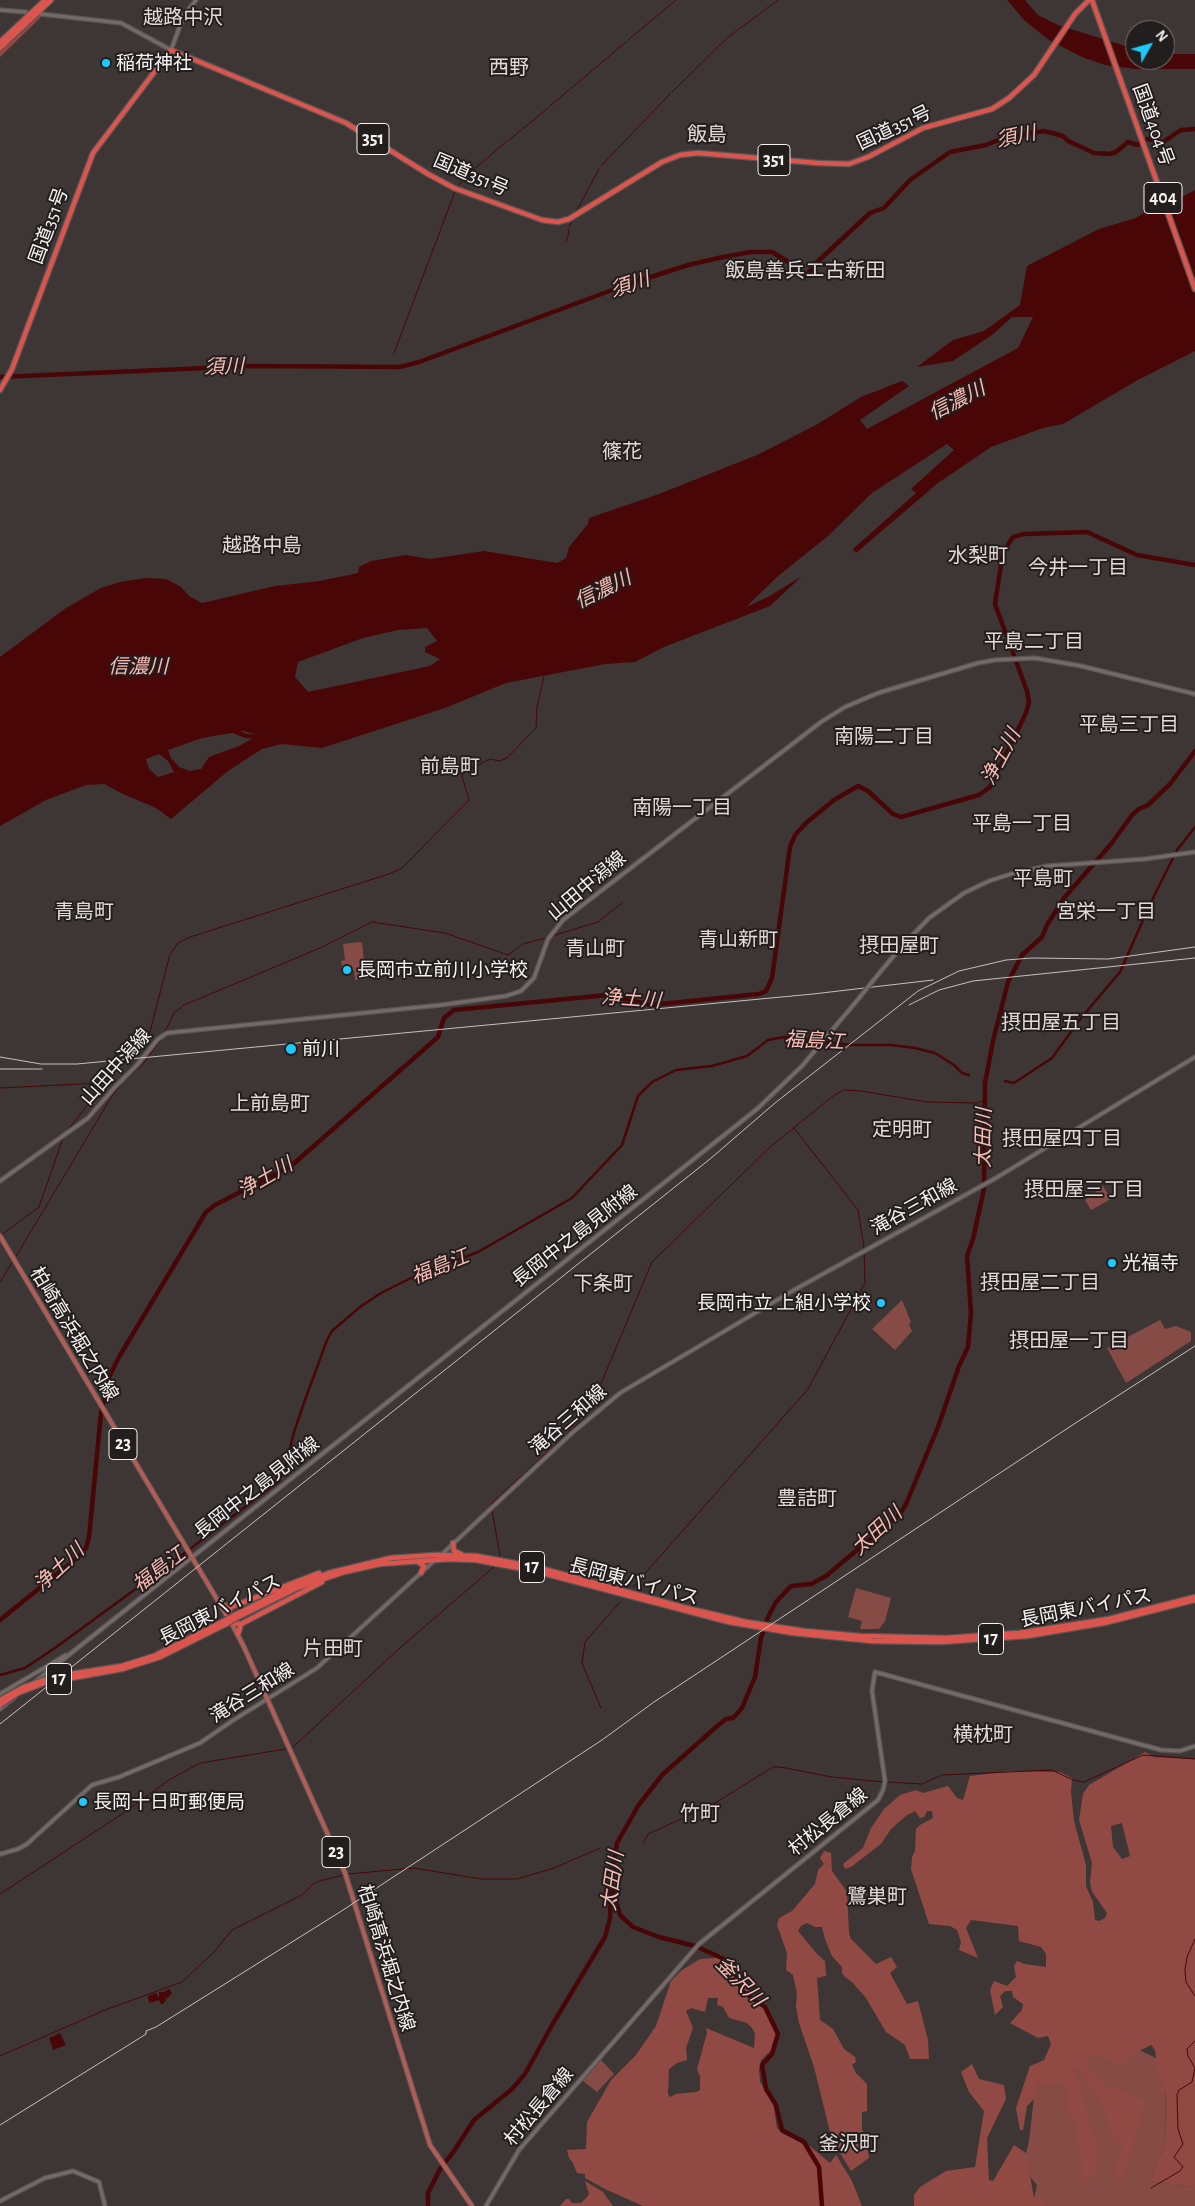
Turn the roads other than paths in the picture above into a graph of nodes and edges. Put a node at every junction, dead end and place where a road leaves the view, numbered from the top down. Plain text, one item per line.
1 (45, 0) edge
2 (51, 0) edge
3 (196, 0) edge
4 (1091, 0) edge
5 (0, 10) edge
6 (26, 12) dead end
7 (41, 14) dead end
8 (0, 42) edge
9 (0, 48) edge
10 (171, 50) junction
11 (1195, 289) edge
12 (0, 390) edge
13 (1195, 694) edge
14 (1195, 852) edge
15 (1195, 1057) edge
16 (0, 1181) edge
17 (0, 1236) edge
18 (453, 1543) junction
19 (191, 1555) junction
20 (441, 1555) junction
21 (436, 1559) junction
22 (536, 1567) junction
23 (348, 1570) junction
24 (421, 1573) junction
25 (315, 1579) junction
26 (1195, 1597) edge
27 (1195, 1600) edge
28 (220, 1604) junction
29 (231, 1607) junction
30 (227, 1615) junction
31 (227, 1622) junction
32 (745, 1623) junction
33 (241, 1624) junction
34 (784, 1630) junction
35 (238, 1634) junction
36 (79, 1646) junction
37 (122, 1668) junction
38 (0, 1694) edge
39 (267, 1699) junction
40 (0, 1700) edge
41 (0, 1705) edge
42 (0, 1709) edge
43 (1195, 1746) edge
44 (0, 1854) edge
45 (0, 2201) edge
46 (105, 2206) edge
47 (472, 2206) edge
48 (486, 2206) edge

1 - 8 highway
2 - 9 highway
3 - 10 main road
4 - 10 highway, 国道351号 / 351
4 - 11 highway, 国道404号 / 404
5 - 6 main road
7 - 10 main road
10 - 12 highway, 国道351号
13 - 16 main road, 山田中潟線
14 - 19 main road, 長岡中之島見附線, bridge
15 - 18 main road, 滝谷三和線
17 - 19 main road, 柏崎高浜堀之内線 / 23
18 - 20 main road, 滝谷三和線
18 - 22 highway
19 - 28 main road, 柏崎高浜堀之内線 / 23
19 - 36 main road, 長岡中之島見附線
20 - 21 main road, 滝谷三和線
20 - 22 highway, 長岡東バイパス / 17
20 - 23 highway, 長岡東バイパス / 17
21 - 23 highway, 長岡東バイパス / 17
21 - 24 main road, 滝谷三和線
21 - 32 highway, 長岡東バイパス / 17
22 - 32 highway, 長岡東バイパス / 17
23 - 24 highway
23 - 25 highway
23 - 25 highway
24 - 39 main road, 滝谷三和線
25 - 29 highway
25 - 31 highway, 長岡東バイパス / 17, bridge
25 - 33 highway
26 - 34 highway, 長岡東バイパス / 17
27 - 34 highway, 長岡東バイパス / 17
28 - 29 highway
28 - 30 main road, 柏崎高浜堀之内線 / 23
29 - 30 highway
30 - 31 main road, 柏崎高浜堀之内線 / 23
31 - 33 highway
31 - 35 main road, 柏崎高浜堀之内線 / 23
31 - 37 highway, 長岡東バイパス / 17
32 - 34 highway, 長岡東バイパス / 17
33 - 35 highway
35 - 39 main road, 柏崎高浜堀之内線 / 23
36 - 38 main road, 長岡中之島見附線
36 - 42 main road, 長岡中之島見附線
37 - 40 highway, 長岡東バイパス / 17, bridge
37 - 41 highway, 長岡東バイパス / 17, bridge
39 - 44 main road, 滝谷三和線
39 - 47 main road, 柏崎高浜堀之内線 / 23
43 - 48 main road, 村松長倉線
45 - 46 main road

